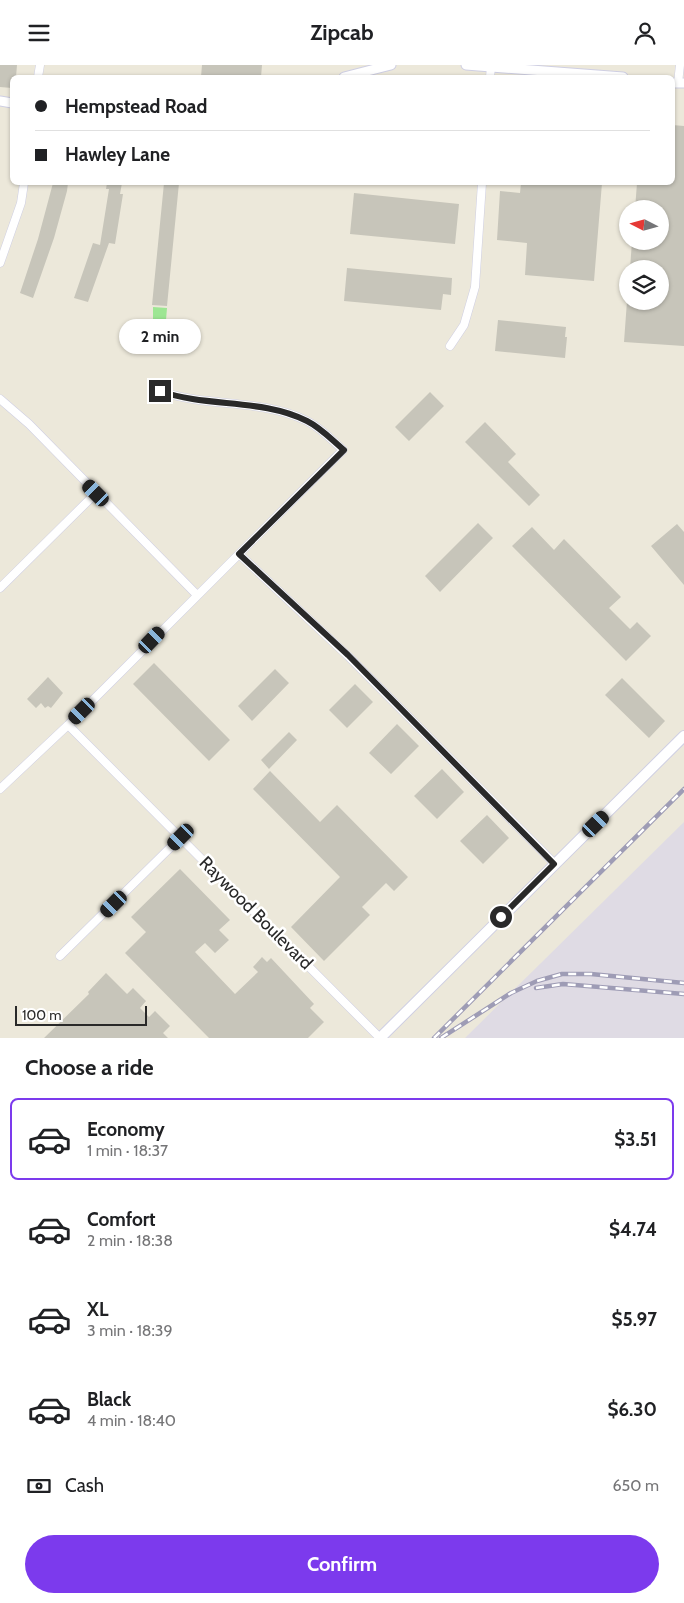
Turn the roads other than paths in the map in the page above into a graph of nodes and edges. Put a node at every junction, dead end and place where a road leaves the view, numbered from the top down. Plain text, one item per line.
1 (391, 65) edge
2 (466, 65) edge
3 (680, 65) edge
4 (491, 67) junction
5 (352, 75) edge
6 (490, 75) edge
7 (597, 75) edge
8 (678, 83) edge
9 (24, 185) edge
10 (482, 185) edge
11 (0, 263) edge
12 (450, 346) dead end
13 (160, 391) dead end
14 (0, 399) edge
15 (96, 493) junction
16 (239, 554) junction
17 (0, 588) edge
18 (197, 595) junction
19 (68, 725) junction
20 (684, 736) edge
21 (0, 789) edge
22 (181, 837) junction
23 (554, 864) junction
24 (60, 956) dead end
25 (380, 1038) edge

1 - 5 street
2 - 4 street
3 - 8 street
4 - 6 street
4 - 7 street
9 - 11 street
10 - 12 street
13 - 16 street
14 - 15 street
15 - 17 street
15 - 18 street
16 - 18 street
16 - 23 street
18 - 19 street
19 - 21 street
19 - 22 street, Raywood Boulevard
20 - 23 main road
22 - 24 street
22 - 25 street, Raywood Boulevard
23 - 25 main road

